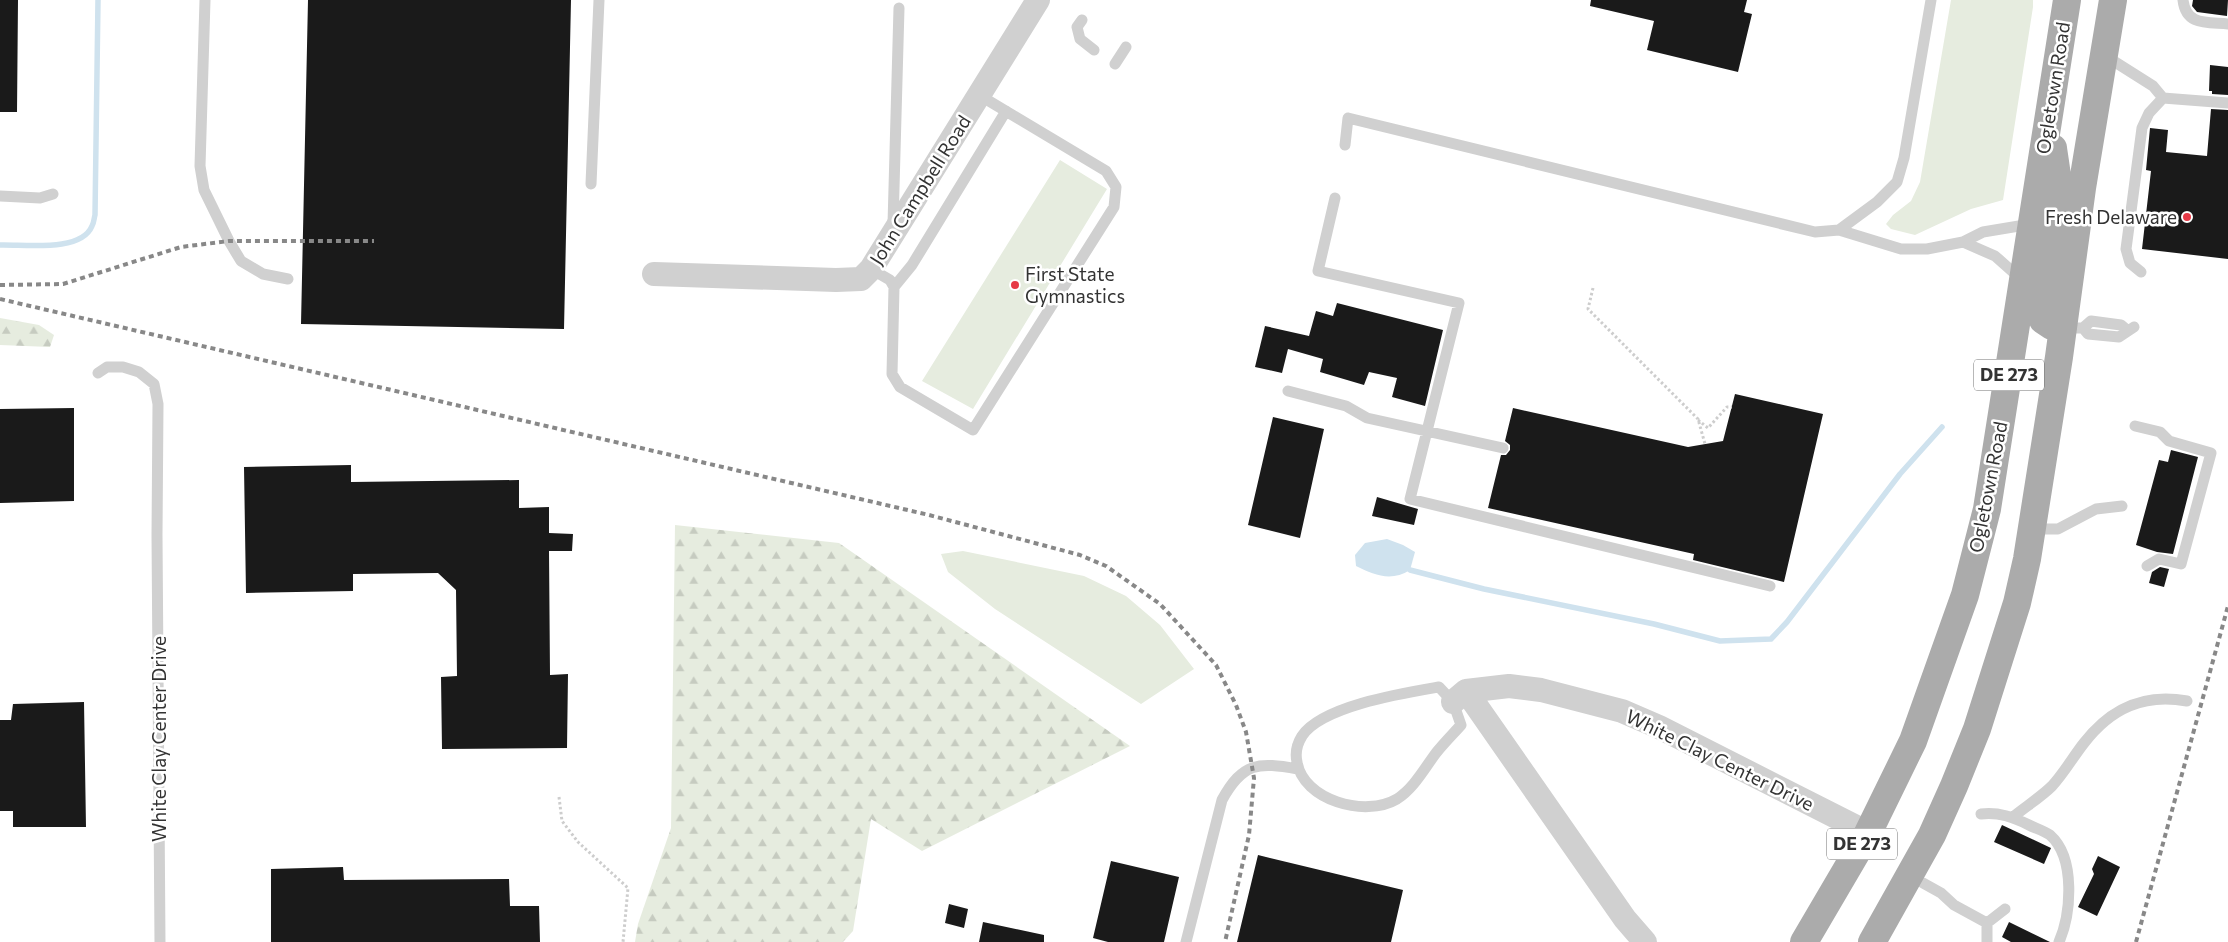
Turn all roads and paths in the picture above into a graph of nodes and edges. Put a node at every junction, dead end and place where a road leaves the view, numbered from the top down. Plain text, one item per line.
1 (205, 0) edge
2 (599, 0) edge
3 (1038, 0) edge
4 (1931, 0) edge
5 (2067, 0) edge
6 (2094, 0) edge
7 (2113, 0) edge
8 (2183, 0) edge
9 (899, 8) dead end
10 (1082, 20) dead end
11 (2228, 24) edge
12 (1126, 47) dead end
13 (1094, 50) dead end
14 (2103, 54) junction
15 (1115, 64) dead end
16 (979, 95) junction
17 (2163, 98) junction
18 (2228, 103) edge
19 (1006, 112) junction
20 (2048, 119) junction
21 (1345, 146) dead end
22 (591, 184) dead end
23 (2082, 188) junction
24 (53, 194) dead end
25 (0, 196) edge
26 (1335, 198) dead end
27 (2032, 224) junction
28 (1839, 230) junction
29 (893, 234) junction
30 (1963, 242) junction
31 (871, 269) junction
32 (2141, 272) dead end
33 (654, 274) dead end
34 (288, 279) dead end
35 (2023, 281) junction
36 (894, 287) junction
37 (1593, 288) dead end
38 (2073, 328) junction
39 (2131, 329) dead end
40 (98, 373) dead end
41 (1288, 391) dead end
42 (1732, 407) dead end
43 (1698, 419) junction
44 (2135, 426) dead end
45 (1427, 432) junction
46 (1705, 444) dead end
47 (1503, 448) dead end
48 (2122, 506) dead end
49 (2032, 529) junction
50 (2146, 566) dead end
51 (1770, 586) dead end
52 (1460, 696) junction
53 (2187, 700) dead end
54 (1977, 729) junction
55 (1298, 769) junction
56 (559, 797) dead end
57 (1981, 814) dead end
58 (2013, 817) junction
59 (1868, 834) junction
60 (1923, 883) junction
61 (2005, 909) dead end
62 (1987, 923) junction
63 (160, 942) edge
64 (623, 942) edge
65 (1186, 942) edge
66 (1646, 942) edge
67 (1804, 942) edge
68 (1872, 942) edge
69 (1890, 942) edge
70 (1987, 942) edge
71 (2059, 942) edge

1 - 34 lane
2 - 22 lane
3 - 16 street, John Campbell Road
4 - 28 lane
5 - 20 main road, Ogletown Road / DE 273
6 - 23 main road
7 - 14 main road, DE 273
8 - 11 lane
9 - 29 lane
10 - 13 lane
12 - 15 lane
14 - 17 lane
14 - 23 main road, DE 273
16 - 19 lane
16 - 29 street, John Campbell Road
17 - 18 lane
17 - 32 lane
19 - 36 lane
19 - 36 lane
20 - 27 main road, Ogletown Road / DE 273
20 - 38 main road
21 - 28 lane
23 - 38 main road, DE 273
24 - 25 lane
26 - 45 lane
27 - 30 lane
27 - 35 main road, Ogletown Road / DE 273
28 - 30 lane
29 - 31 street, John Campbell Road
30 - 35 lane
31 - 33 street, John Campbell Road
31 - 36 lane
35 - 59 main road, Ogletown Road / DE 273
37 - 43 path
38 - 39 lane
38 - 49 main road, DE 273
40 - 63 lane, White Clay Center Drive
41 - 45 lane
42 - 43 path
43 - 46 path
44 - 50 lane
45 - 47 lane
45 - 51 lane
48 - 49 lane
49 - 54 main road, DE 273
52 - 55 lane
52 - 55 lane
52 - 59 street, White Clay Center Drive
52 - 66 street
53 - 58 lane
54 - 60 main road
54 - 68 main road, DE 273
55 - 65 lane
56 - 64 path
57 - 58 lane
58 - 71 lane
59 - 67 main road, Ogletown Road / DE 273
60 - 62 lane
60 - 69 main road
61 - 62 lane
62 - 70 lane

